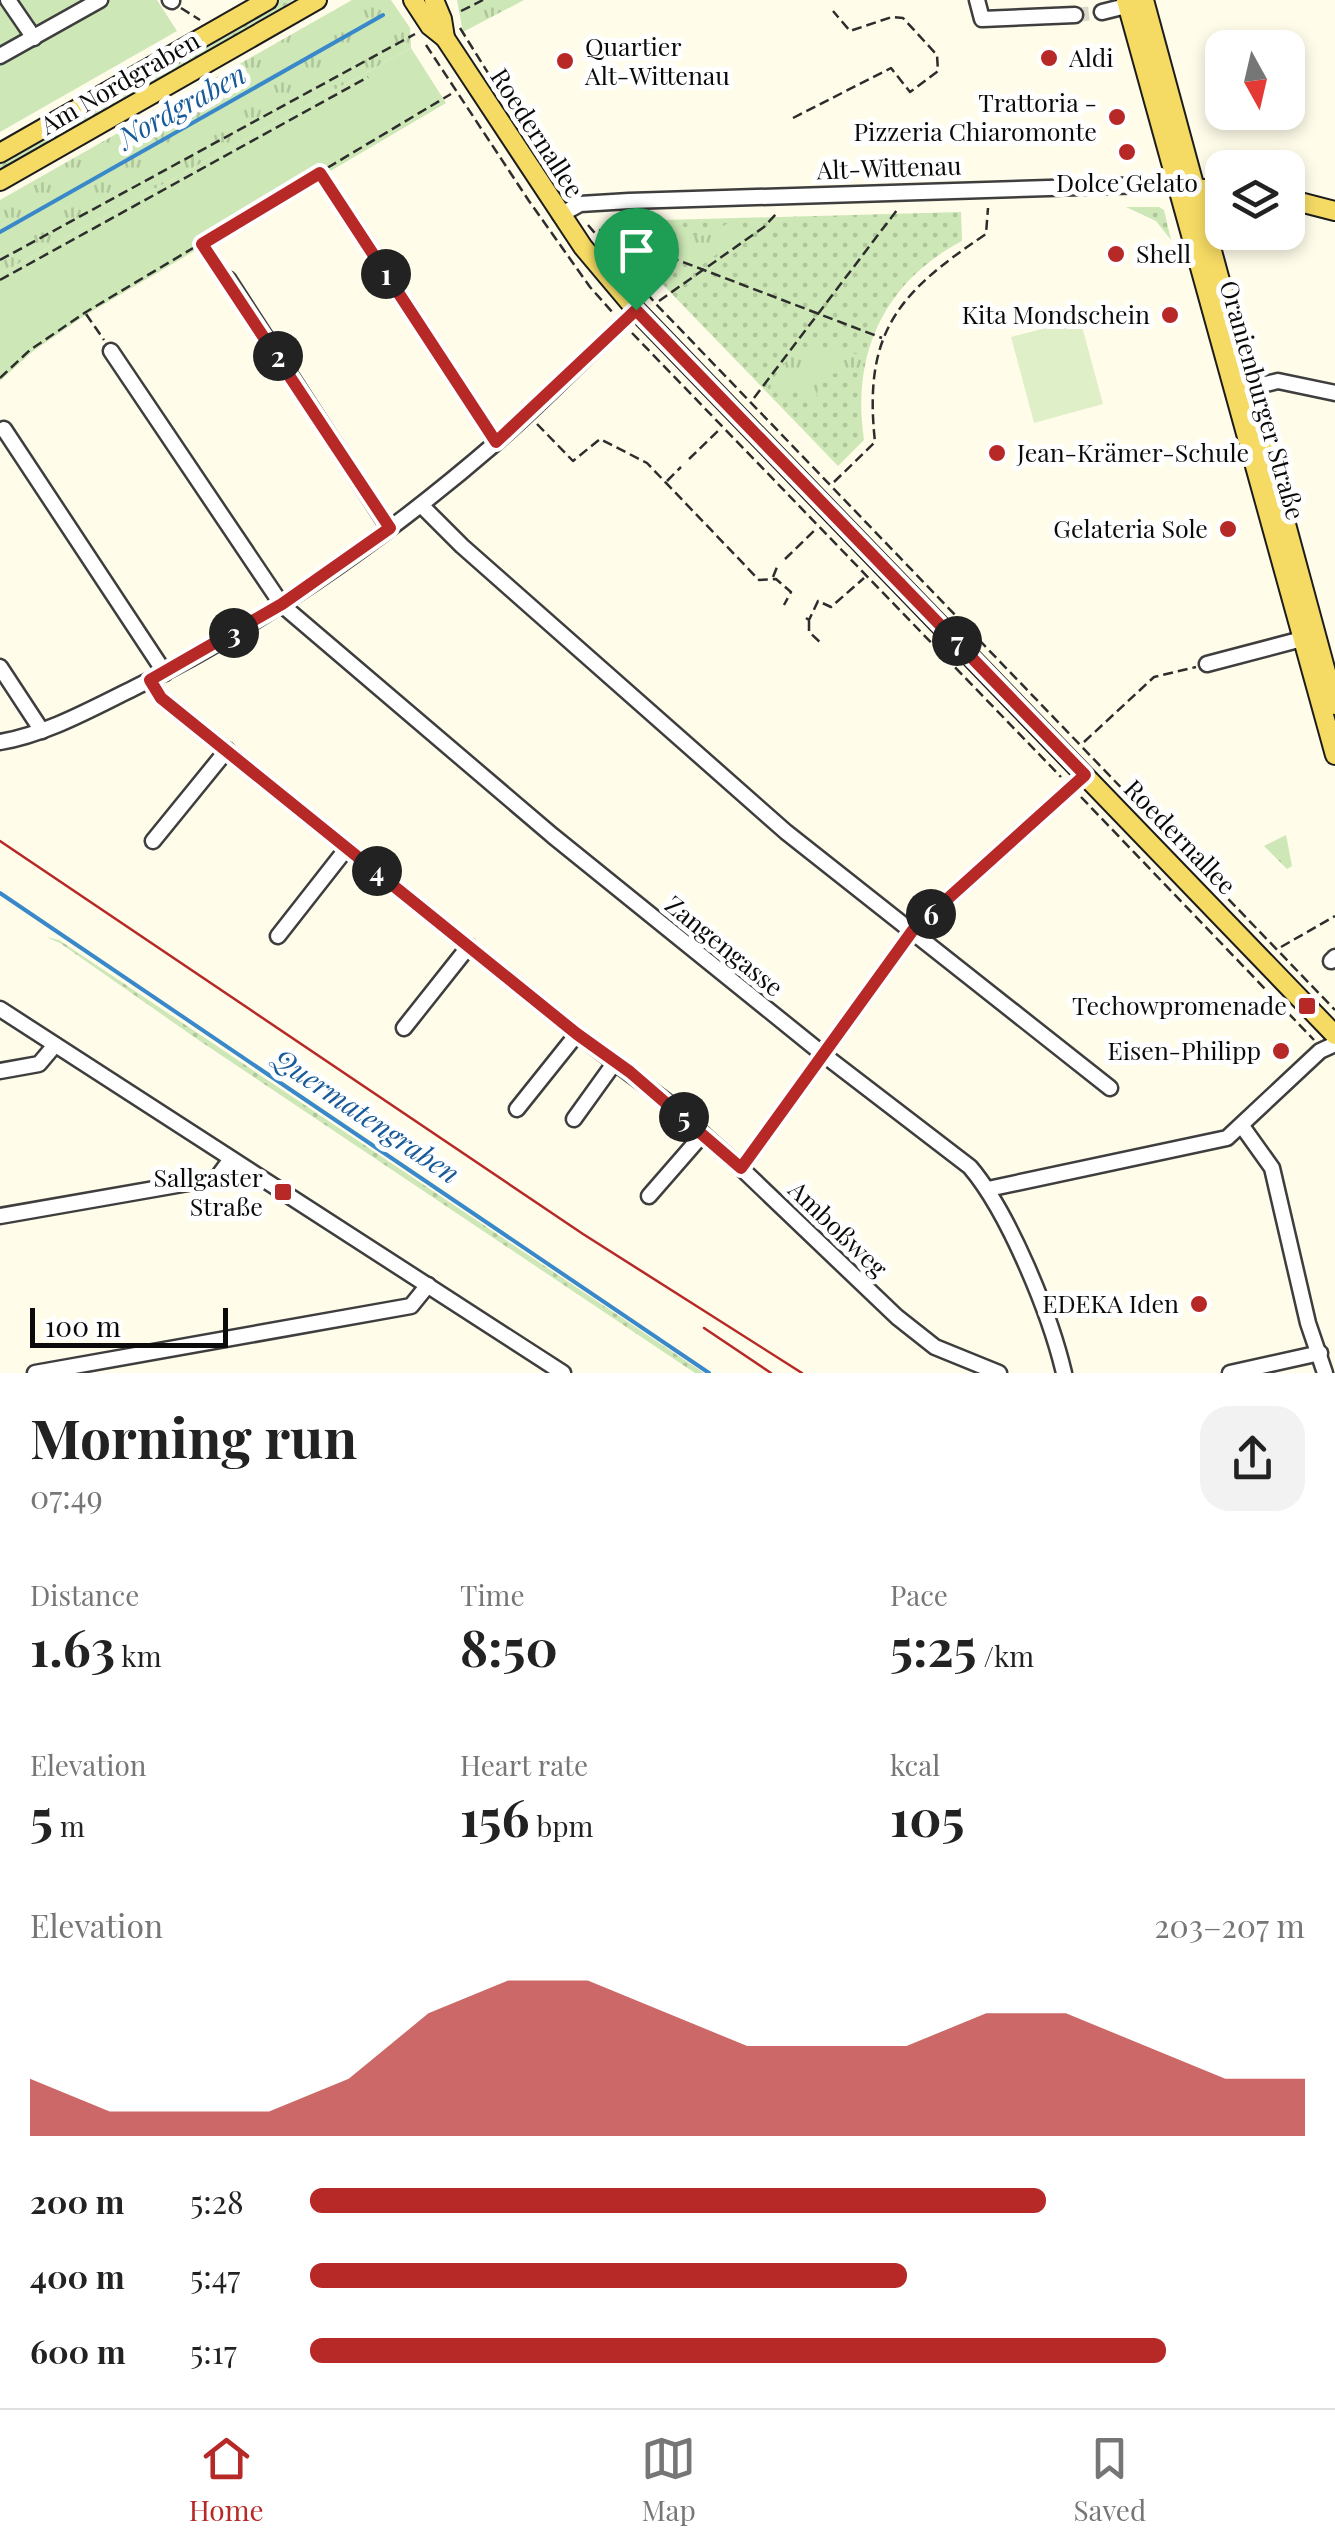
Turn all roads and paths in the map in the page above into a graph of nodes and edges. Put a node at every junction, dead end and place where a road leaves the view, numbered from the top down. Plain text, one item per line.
1 (8, 0) edge
2 (100, 0) edge
3 (268, 0) edge
4 (318, 0) edge
5 (413, 0) edge
6 (434, 0) edge
7 (483, 0) edge
8 (977, 0) edge
9 (171, 1) edge
10 (1135, 2) edge
11 (462, 11) dead end
12 (833, 11) dead end
13 (1102, 12) tunnel mouth
14 (1074, 15) tunnel mouth
15 (202, 23) dead end
16 (452, 33) junction
17 (34, 38) junction
18 (0, 56) edge
19 (368, 78) dead end
20 (452, 94) dead end
21 (502, 94) dead end
22 (510, 106) dead end
23 (1166, 113) junction
24 (794, 118) dead end
25 (0, 154) edge
26 (545, 160) dead end
27 (320, 173) junction
28 (0, 181) edge
29 (1176, 187) junction
30 (1196, 188) junction
31 (1205, 189) edge
32 (1305, 204) edge
33 (988, 208) dead end
34 (897, 210) dead end
35 (1335, 212) edge
36 (347, 214) joint
37 (776, 214) dead end
38 (560, 215) junction
39 (586, 223) dead end
40 (599, 230) dead end
41 (202, 244) junction
42 (0, 260) edge
43 (702, 268) junction
44 (0, 280) edge
45 (228, 280) joint
46 (659, 301) dead end
47 (1217, 304) junction
48 (636, 310) junction
49 (86, 312) junction
50 (819, 312) junction
51 (616, 316) dead end
52 (629, 330) dead end
53 (883, 338) junction
54 (111, 352) joint
55 (0, 378) edge
56 (1249, 388) junction
57 (1335, 392) edge
58 (754, 398) dead end
59 (528, 414) junction
60 (4, 429) dead end
61 (720, 429) dead end
62 (496, 442) junction
63 (689, 460) dead end
64 (681, 467) dead end
65 (666, 482) junction
66 (834, 482) dead end
67 (421, 505) junction
68 (390, 528) junction
69 (816, 529) dead end
70 (785, 559) dead end
71 (776, 567) dead end
72 (772, 578) junction
73 (864, 578) dead end
74 (282, 604) junction
75 (784, 604) dead end
76 (1302, 639) junction
77 (821, 644) dead end
78 (1207, 664) joint
79 (0, 667) edge
80 (157, 676) junction
81 (1335, 704) edge
82 (42, 731) junction
83 (0, 742) edge
84 (1084, 742) dead end
85 (227, 750) junction
86 (1335, 756) edge
87 (1064, 780) dead end
88 (1080, 784) junction
89 (153, 841) dead end
90 (348, 848) junction
91 (1335, 916) edge
92 (913, 930) junction
93 (278, 936) dead end
94 (468, 946) junction
95 (1281, 946) dead end
96 (0, 1009) edge
97 (1335, 1010) edge
98 (404, 1028) dead end
99 (577, 1034) junction
100 (1331, 1043) edge
101 (54, 1045) junction
102 (824, 1056) junction
103 (615, 1062) junction
104 (0, 1070) edge
105 (1110, 1088) dead end
106 (517, 1109) dead end
107 (574, 1119) dead end
108 (1242, 1126) junction
109 (703, 1134) junction
110 (232, 1159) junction
111 (741, 1168) junction
112 (988, 1189) junction
113 (649, 1196) dead end
114 (0, 1216) edge
115 (428, 1285) junction
116 (1320, 1352) junction
117 (35, 1373) edge
118 (563, 1373) edge
119 (998, 1373) edge
120 (1064, 1373) edge
121 (1230, 1373) edge
122 (1325, 1373) edge

1 - 17 street
2 - 17 street
3 - 25 main road, Am Nordgraben
4 - 28 main road, Am Nordgraben
5 - 16 main road, Roedernallee
6 - 16 main road, Roedernallee
7 - 11 path
8 - 14 street
9 - 15 path
10 - 13 street
10 - 23 main road, Oranienburger Straße
12 - 24 path
16 - 21 path
16 - 38 main road, Roedernallee
17 - 18 street
19 - 44 path
20 - 27 path
22 - 26 path
23 - 29 main road, Oranienburger Straße
23 - 30 main road, Oranienburger Straße
27 - 36 path
27 - 41 path
29 - 30 main road, Alt-Wittenau
29 - 38 street, Alt-Wittenau
29 - 47 main road, Oranienburger Straße
30 - 31 main road, Alt-Wittenau
30 - 47 main road, Oranienburger Straße
32 - 35 main road
33 - 53 path
34 - 50 path
36 - 62 street
37 - 43 path
38 - 48 main road, Roedernallee
39 - 97 path
40 - 43 path
41 - 45 path
41 - 49 path
42 - 51 path
43 - 46 path
43 - 50 path
45 - 68 street
47 - 56 main road, Oranienburger Straße
47 - 76 main road, Oranienburger Straße
48 - 59 street
48 - 88 main road, Roedernallee
49 - 54 path
49 - 55 path
50 - 53 path
50 - 58 path
52 - 87 path
53 - 66 path
54 - 74 street, Zangengasse
56 - 57 street
56 - 81 main road, Oranienburger Straße
59 - 62 street
59 - 65 path
60 - 80 street, Amboßweg
61 - 63 path
62 - 67 street
64 - 65 path
65 - 72 path
67 - 68 street
67 - 92 street
68 - 74 street
69 - 70 path
71 - 72 path
72 - 75 path
73 - 77 path
74 - 80 street
74 - 102 street, Zangengasse
76 - 78 street
76 - 86 main road, Oranienburger Straße
78 - 84 path
79 - 82 street
80 - 82 street
80 - 85 street, Amboßweg
82 - 83 street
85 - 89 street
85 - 90 street, Amboßweg
88 - 92 street
88 - 100 main road, Roedernallee
88 - 100 path
90 - 93 street
90 - 94 street, Amboßweg
91 - 95 path
92 - 102 street
92 - 105 street
94 - 98 street
94 - 99 street, Amboßweg
96 - 101 street
99 - 103 street, Amboßweg
99 - 106 street
100 - 108 street
101 - 104 street
101 - 110 street
102 - 111 street
102 - 112 street, Zangengasse
103 - 107 street
103 - 109 street, Amboßweg
108 - 112 street
108 - 116 street
109 - 111 street, Amboßweg
109 - 113 street
110 - 114 street
110 - 115 street
111 - 119 street, Amboßweg
112 - 120 street, Zangengasse
115 - 117 street
115 - 118 street
116 - 121 street
116 - 122 street

